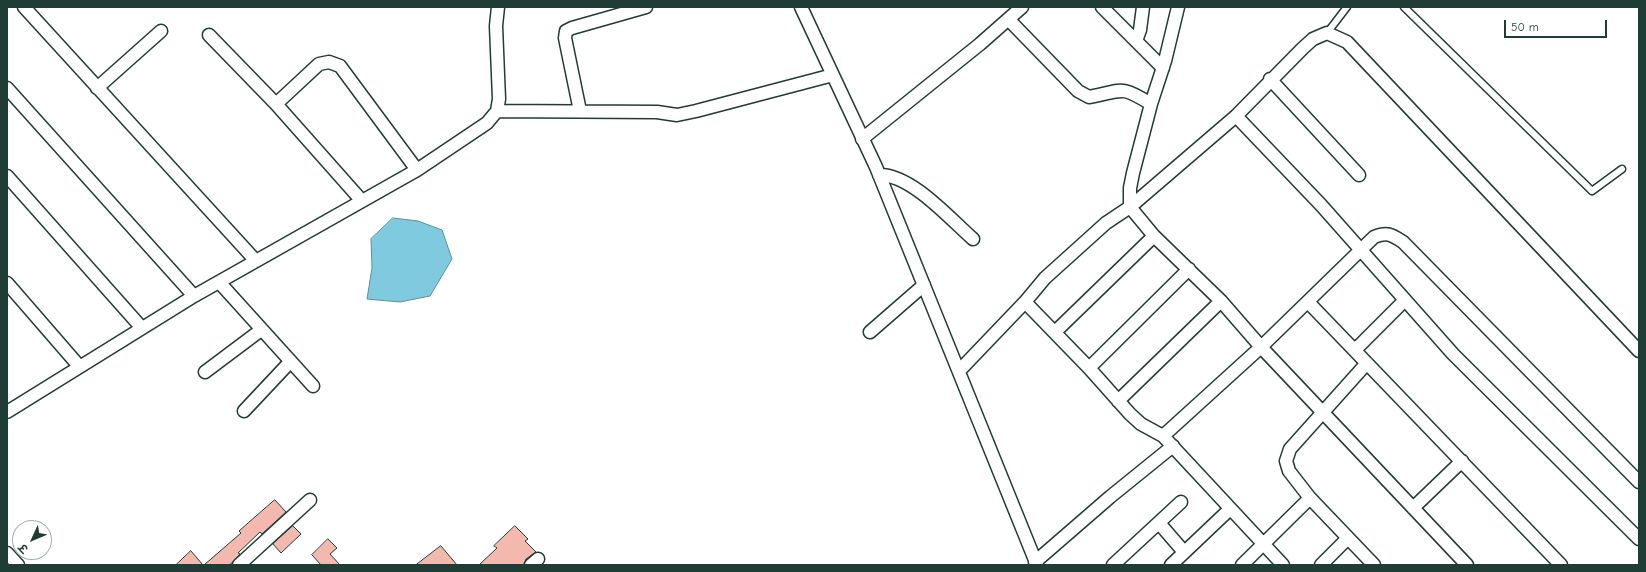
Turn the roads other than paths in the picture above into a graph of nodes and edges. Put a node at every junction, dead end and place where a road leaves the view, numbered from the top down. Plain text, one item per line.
1 (24, 7) edge
2 (498, 7) edge
3 (646, 7) edge
4 (802, 7) edge
5 (1022, 7) edge
6 (1102, 7) edge
7 (1143, 7) edge
8 (1178, 7) edge
9 (1347, 7) edge
10 (1404, 7) edge
11 (1009, 20) junction
12 (162, 31) dead end
13 (1327, 33) junction
14 (209, 35) dead end
15 (1136, 41) junction
16 (1163, 68) junction
17 (833, 76) junction
18 (1270, 79) junction
19 (7, 88) edge
20 (97, 88) junction
21 (276, 104) junction
22 (1151, 104) junction
23 (497, 111) junction
24 (580, 111) junction
25 (1236, 116) junction
26 (862, 139) junction
27 (1622, 169) dead end
28 (417, 170) junction
29 (1359, 174) dead end
30 (879, 175) junction
31 (7, 176) edge
32 (362, 201) junction
33 (1130, 207) junction
34 (1154, 236) junction
35 (973, 239) dead end
36 (1360, 251) junction
37 (256, 261) junction
38 (1189, 269) junction
39 (219, 282) junction
40 (7, 283) edge
41 (924, 285) junction
42 (194, 296) junction
43 (1404, 301) junction
44 (1025, 302) junction
45 (1221, 302) junction
46 (1308, 302) junction
47 (141, 327) junction
48 (261, 330) junction
49 (870, 332) dead end
50 (1055, 332) junction
51 (1260, 347) junction
52 (1354, 350) junction
53 (1639, 351) edge
54 (290, 362) junction
55 (1367, 363) junction
56 (79, 366) junction
57 (1089, 368) junction
58 (959, 371) junction
59 (205, 372) dead end
60 (312, 386) dead end
61 (1118, 401) junction
62 (244, 411) dead end
63 (7, 412) edge
64 (1322, 412) junction
65 (1163, 436) junction
66 (1173, 446) junction
67 (1462, 461) junction
68 (1639, 482) edge
69 (1310, 498) junction
70 (310, 500) dead end
71 (1180, 502) dead end
72 (1413, 508) junction
73 (1230, 509) junction
74 (1159, 522) junction
75 (1348, 538) junction
76 (1639, 538) edge
77 (1264, 544) junction
78 (1184, 552) junction
79 (7, 553) edge
80 (1036, 564) edge
81 (18, 565) edge
82 (239, 565) edge
83 (1113, 565) edge
84 (1171, 565) edge
85 (1242, 565) edge
86 (1283, 565) edge
87 (1321, 565) edge
88 (1374, 565) edge
89 (1467, 565) edge
90 (1561, 565) edge

1 - 20 street
2 - 23 street
3 - 24 street
4 - 17 street
5 - 11 street
6 - 15 street
7 - 15 street
8 - 16 street
9 - 13 lane
10 - 27 lane
11 - 22 street
11 - 26 street
12 - 20 street
13 - 18 street
13 - 53 street
14 - 21 street
15 - 16 street
16 - 22 street
17 - 24 street
17 - 26 street
18 - 25 street
18 - 29 street
19 - 42 street
20 - 37 street
21 - 28 street
21 - 32 street
22 - 33 street
23 - 24 street
23 - 28 street
25 - 33 street
25 - 36 street
26 - 30 street
28 - 32 street
30 - 35 street
30 - 41 street
31 - 47 street
32 - 37 street
33 - 34 street
33 - 44 street
34 - 38 street
34 - 50 street
36 - 43 street
36 - 46 street
36 - 68 street
37 - 39 street
38 - 45 street
38 - 57 street
39 - 42 street
39 - 48 street
40 - 56 street
41 - 49 street
41 - 58 street
42 - 47 street
43 - 52 street
43 - 76 street
44 - 50 street
44 - 58 street
45 - 51 street
45 - 61 street
46 - 51 street
46 - 52 street
47 - 56 street
48 - 54 street
48 - 59 street
50 - 57 street
51 - 64 street
51 - 65 street
52 - 55 street
54 - 60 street
54 - 62 street
55 - 64 street
55 - 67 street
56 - 63 street
57 - 61 street
58 - 80 street
61 - 65 street
64 - 69 street
64 - 72 street
65 - 66 street
66 - 73 street
66 - 80 street
67 - 72 street
67 - 90 street
69 - 75 street
69 - 77 street
70 - 82 street
71 - 74 street
72 - 89 street
73 - 77 street
73 - 78 street
74 - 78 street
74 - 83 street
75 - 87 street
75 - 88 street
77 - 85 street
77 - 86 street
78 - 84 street
79 - 81 street

